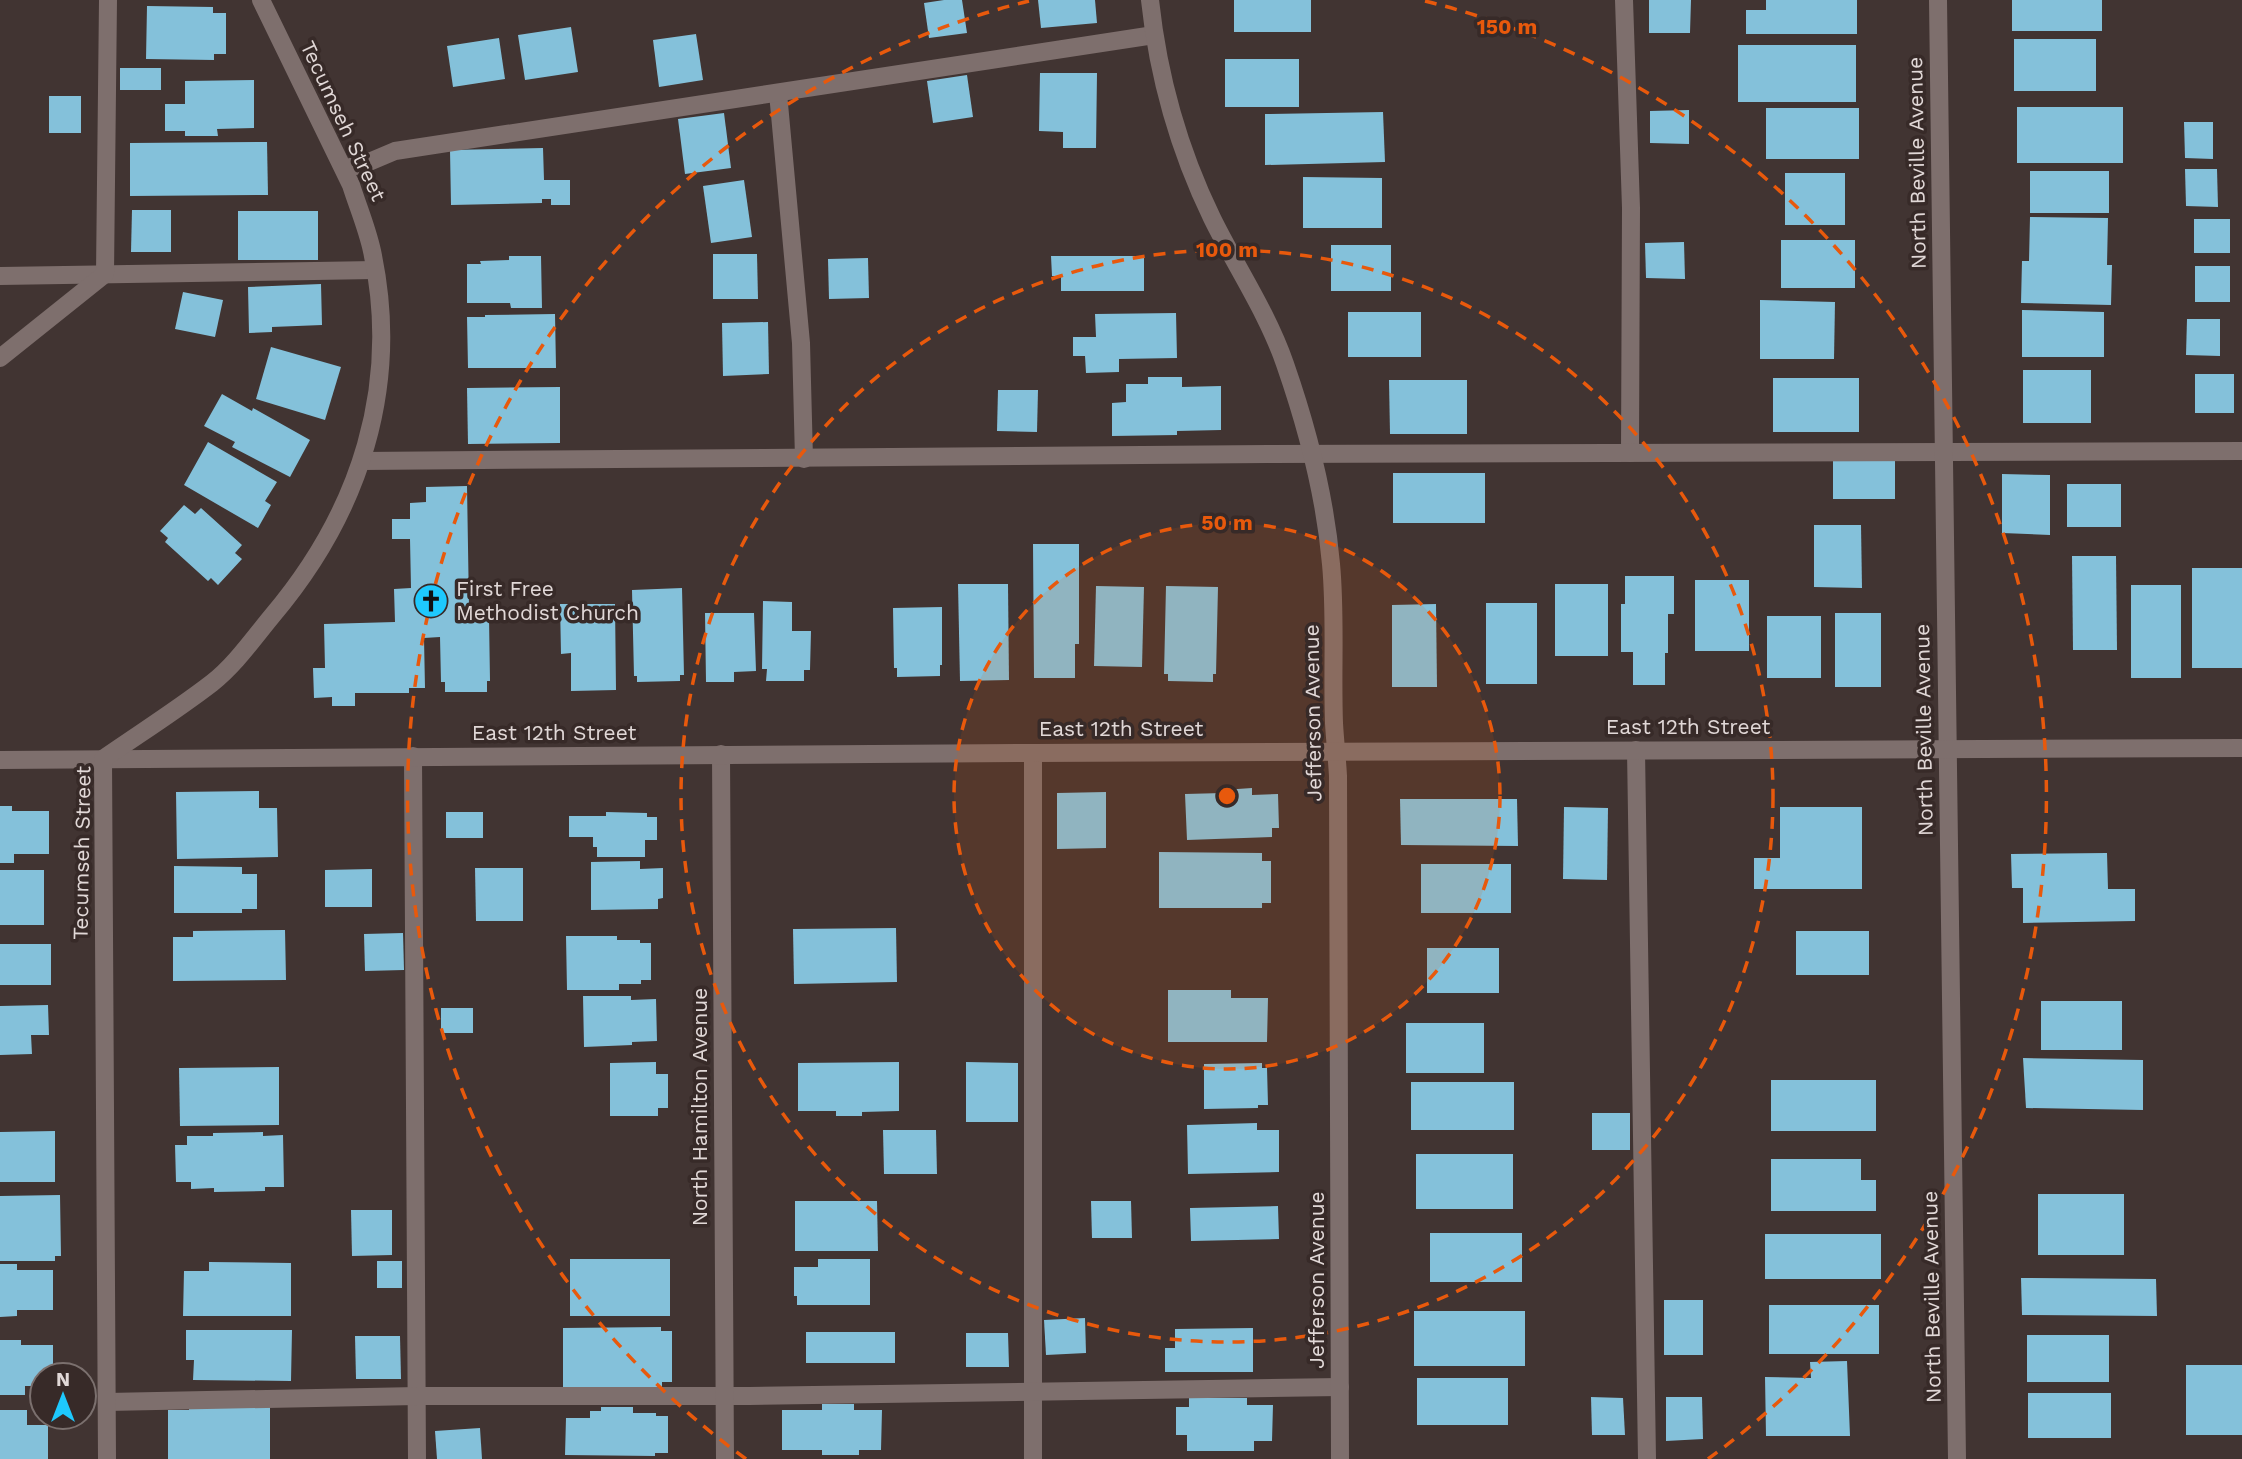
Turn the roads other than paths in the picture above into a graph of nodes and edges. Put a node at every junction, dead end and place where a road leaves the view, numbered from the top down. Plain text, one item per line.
1 (108, 0) edge
2 (261, 0) edge
3 (1150, 0) edge
4 (1624, 0) edge
5 (1938, 0) edge
6 (1154, 35) junction
7 (778, 93) junction
8 (344, 169) junction
9 (375, 270) junction
10 (105, 274) junction
11 (0, 275) edge
12 (0, 358) edge
13 (2242, 451) edge
14 (1943, 452) junction
15 (1630, 453) junction
16 (1313, 454) junction
17 (804, 459) junction
18 (362, 461) junction
19 (2242, 748) edge
20 (1947, 749) junction
21 (1636, 750) junction
22 (1337, 751) junction
23 (1033, 753) junction
24 (721, 754) junction
25 (413, 756) junction
26 (103, 759) junction
27 (0, 760) edge
28 (1340, 1387) junction
29 (1033, 1391) junction
30 (416, 1396) junction
31 (725, 1396) junction
32 (107, 1402) junction
33 (107, 1459) edge
34 (417, 1459) edge
35 (725, 1459) edge
36 (1033, 1459) edge
37 (1340, 1459) edge
38 (1647, 1459) edge
39 (1957, 1459) edge

1 - 10 street
2 - 8 street, Tecumseh Street
3 - 6 street, Jefferson Avenue
4 - 15 street
5 - 14 street, North Beville Avenue
6 - 7 street
6 - 16 street, Jefferson Avenue
7 - 8 street
7 - 17 street
8 - 9 street, Tecumseh Street
9 - 10 street
9 - 18 street, Tecumseh Street
10 - 11 street
10 - 12 street
13 - 14 street
14 - 15 street
14 - 20 street, North Beville Avenue
15 - 16 street
16 - 17 street
16 - 22 street, Jefferson Avenue
17 - 18 street
18 - 26 street, Tecumseh Street
19 - 20 street, East 12th Street
20 - 21 street, East 12th Street
20 - 39 street, North Beville Avenue
21 - 22 street, East 12th Street
21 - 38 street
22 - 23 street, East 12th Street
22 - 28 street, Jefferson Avenue
23 - 24 street, East 12th Street
23 - 29 street
24 - 25 street, East 12th Street
24 - 31 street, North Hamilton Avenue
25 - 26 street, East 12th Street
25 - 30 street
26 - 27 street, East 12th Street
26 - 32 street, Tecumseh Street
28 - 29 street
28 - 37 street, Jefferson Avenue
29 - 31 street
29 - 36 street
30 - 31 street
30 - 32 street
30 - 34 street
31 - 35 street, North Hamilton Avenue
32 - 33 street, Tecumseh Street

